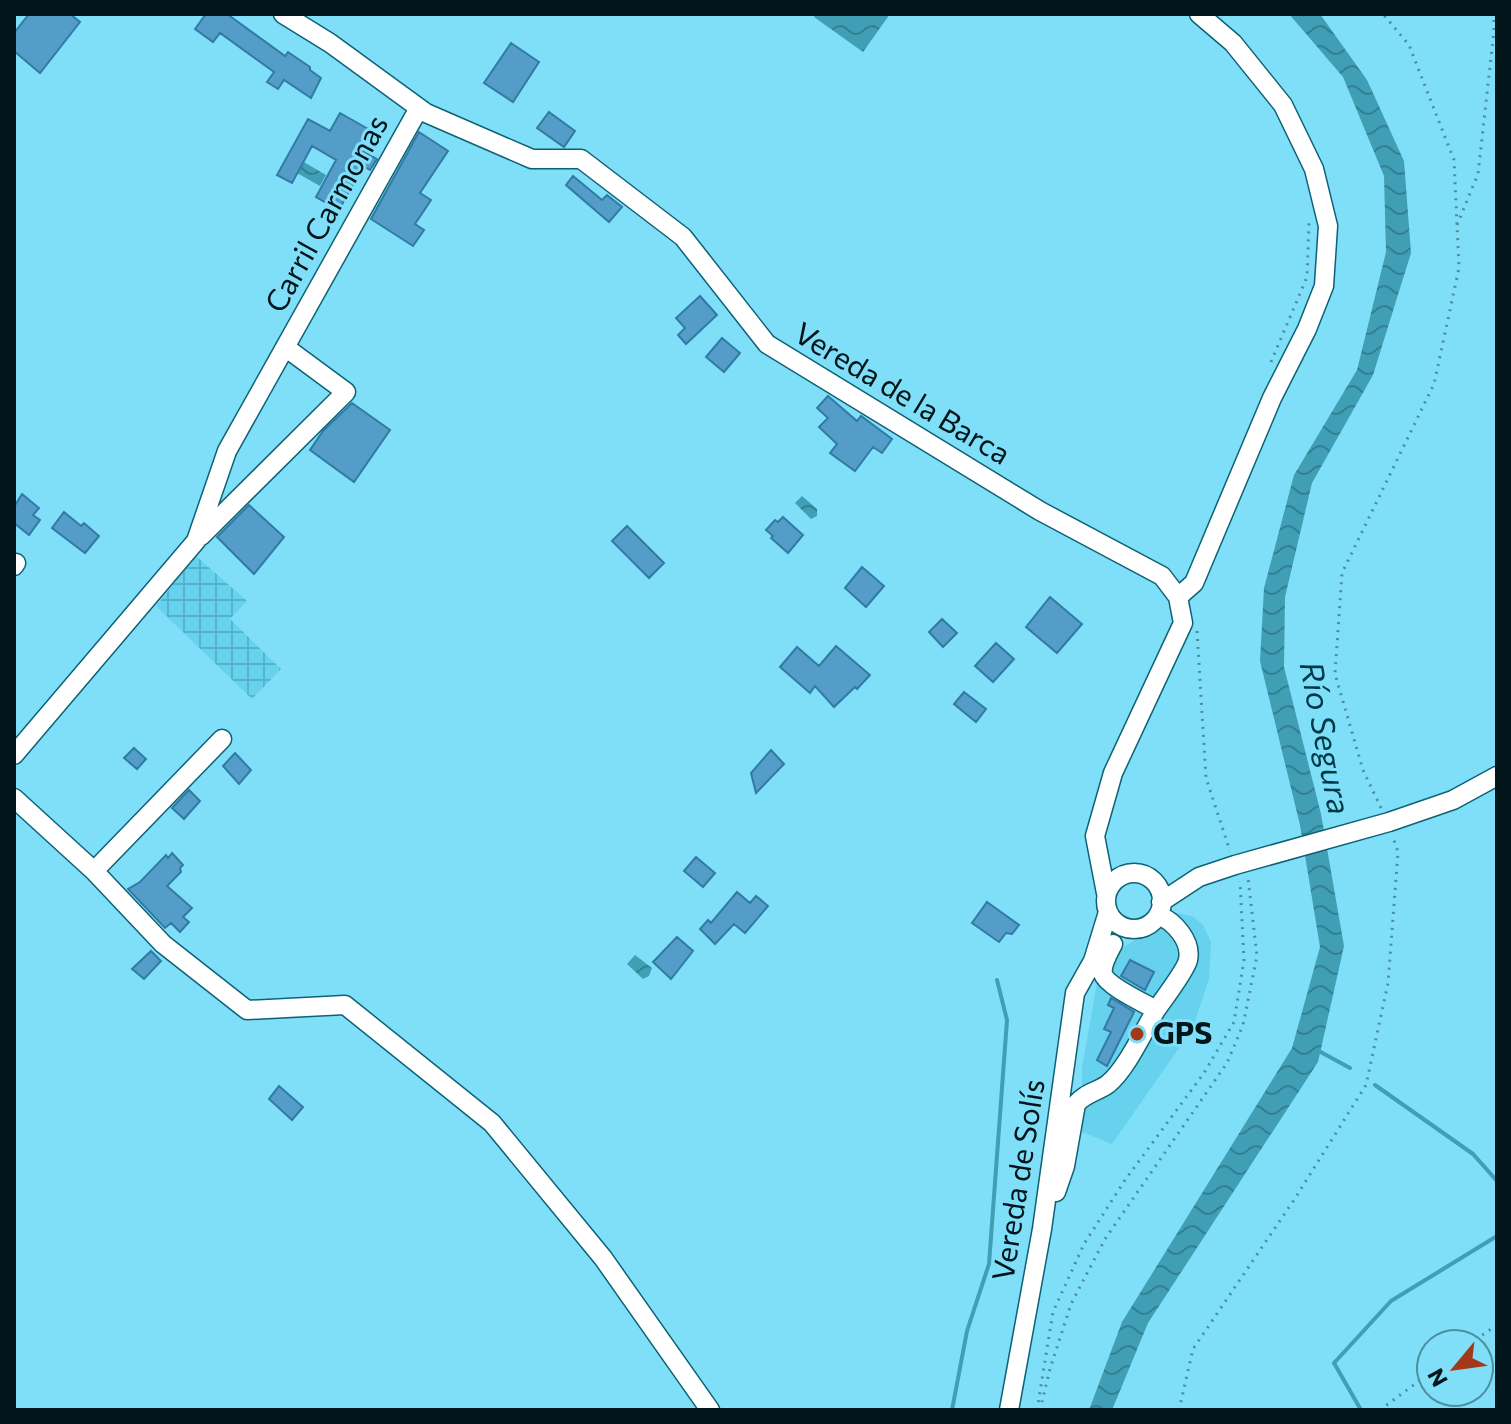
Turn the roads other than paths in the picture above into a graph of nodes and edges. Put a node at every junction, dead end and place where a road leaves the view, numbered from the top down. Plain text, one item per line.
1 (283, 14) edge
2 (1199, 14) edge
3 (419, 108) junction
4 (285, 347) junction
5 (196, 541) junction
6 (1178, 597) junction
7 (222, 739) dead end
8 (14, 755) edge
9 (1497, 776) edge
10 (14, 798) edge
11 (1095, 836) junction
12 (94, 871) junction
13 (1125, 874) junction
14 (1199, 877) junction
15 (1151, 878) junction
16 (1107, 903) junction
17 (1160, 909) junction
18 (1129, 928) junction
19 (1113, 944) junction
20 (1093, 961) junction
21 (1156, 1010) junction
22 (1042, 1229) junction
23 (710, 1410) edge
24 (1009, 1410) edge

1 - 3 street, Vereda de la Barca
2 - 6 street
3 - 4 street, Carril Carmonas
3 - 6 street, Vereda de la Barca
4 - 5 street, Carril Carmonas
4 - 5 street, Carril Carmonas
5 - 8 street, Carril Carmonas
6 - 11 street
7 - 12 street
9 - 14 street
10 - 12 street
11 - 13 street
11 - 16 street
12 - 23 street
13 - 15 street
13 - 16 street
14 - 15 street
14 - 17 street
15 - 17 street
16 - 18 street
16 - 20 street, Vereda de Solís
17 - 18 street
17 - 21 street
18 - 19 street, Vereda de Solís
19 - 20 street, Vereda de Solís
19 - 21 street
20 - 22 street, Vereda de Solís
21 - 22 street
22 - 24 street, Vereda de Solís

